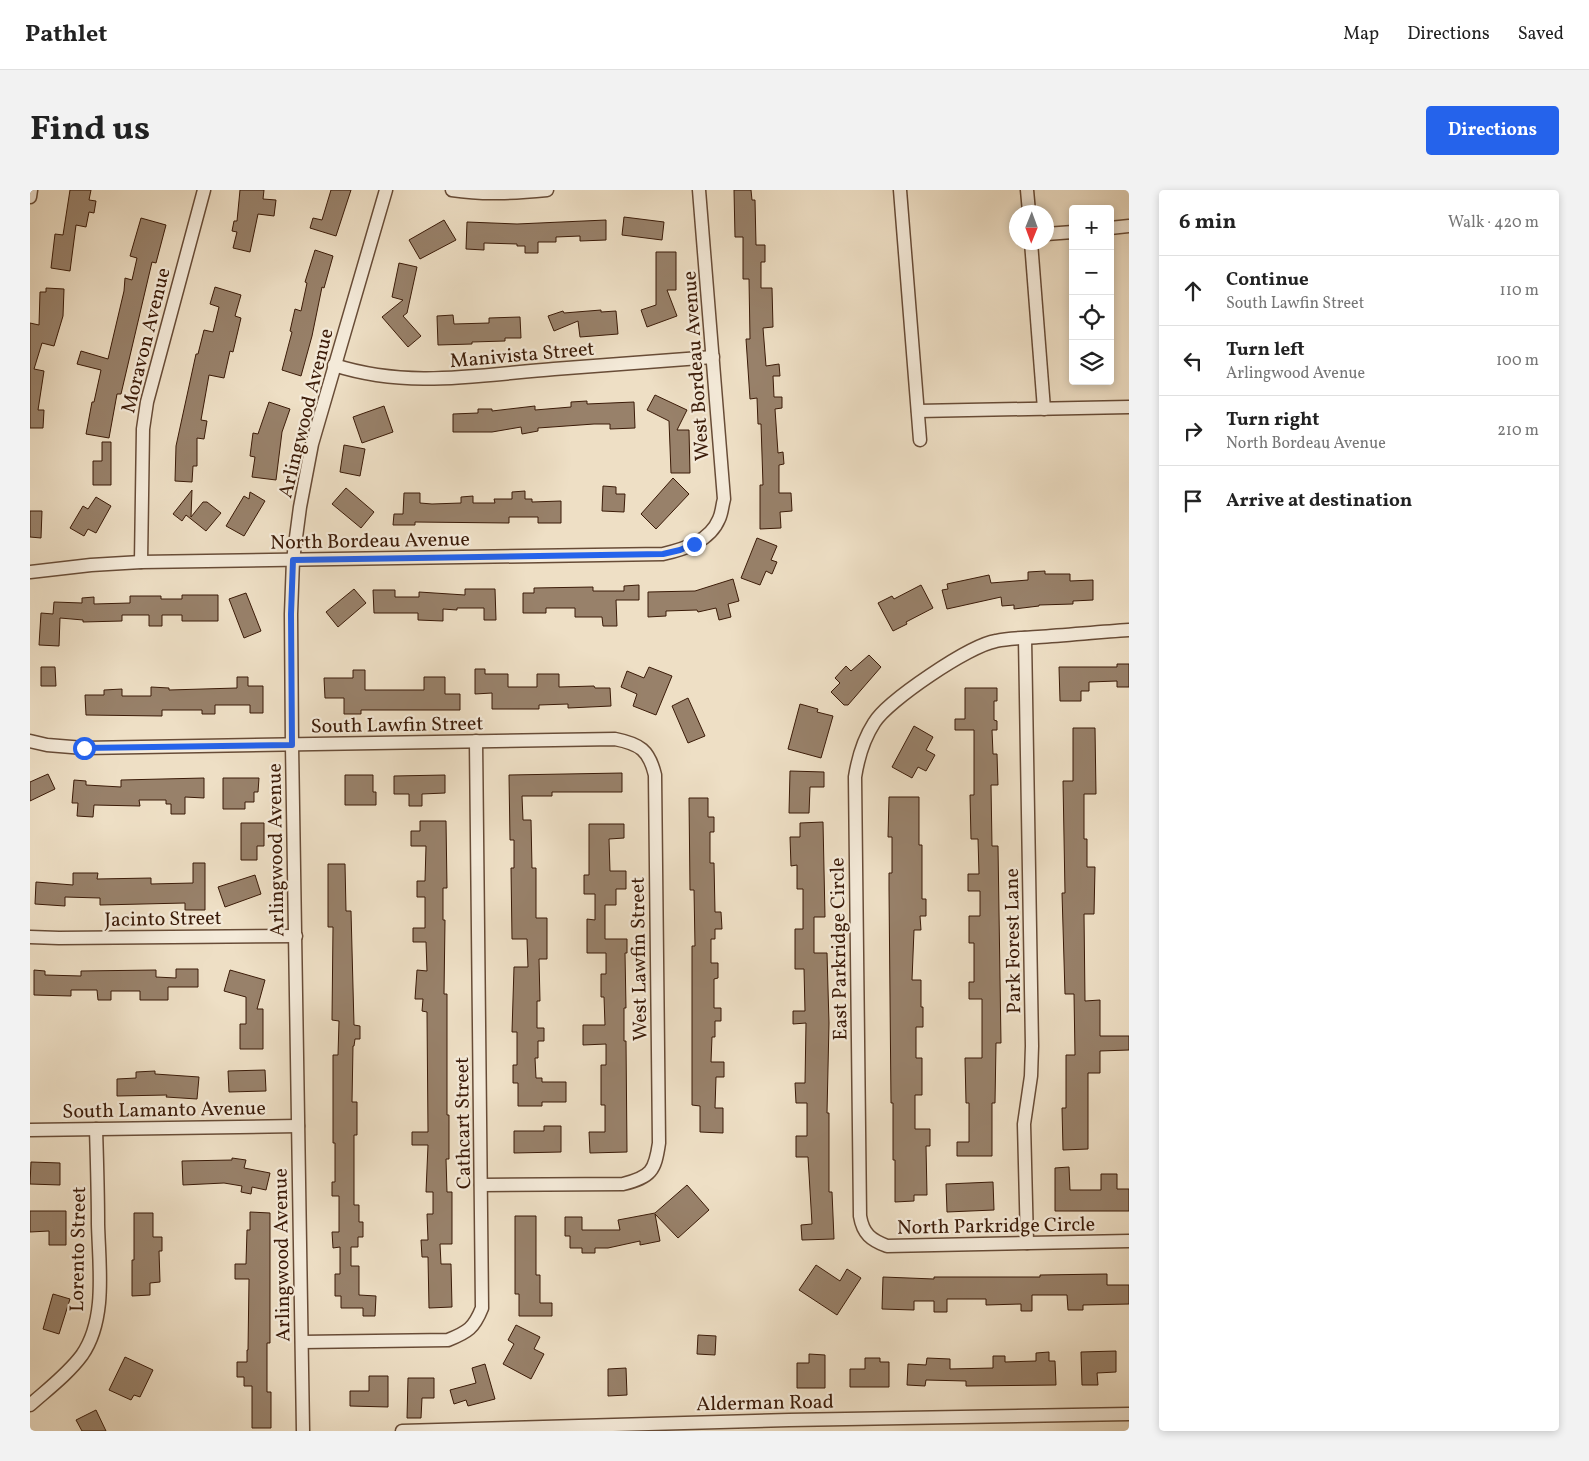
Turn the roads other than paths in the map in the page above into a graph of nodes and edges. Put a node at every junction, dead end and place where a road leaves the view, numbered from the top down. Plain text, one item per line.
1 (31, 190) edge
2 (204, 190) edge
3 (386, 190) edge
4 (452, 190) edge
5 (547, 190) edge
6 (699, 190) edge
7 (900, 190) edge
8 (1026, 190) edge
9 (30, 197) edge
10 (1027, 205) edge
11 (1129, 226) edge
12 (1114, 228) edge
13 (1069, 232) edge
14 (1054, 233) edge
15 (1032, 250) edge
16 (714, 357) junction
17 (334, 365) junction
18 (1129, 408) edge
19 (1044, 409) junction
20 (918, 411) junction
21 (920, 440) dead end
22 (707, 535) joint
23 (293, 560) junction
24 (141, 562) junction
25 (30, 572) edge
26 (1129, 630) edge
27 (1025, 638) junction
28 (30, 741) edge
29 (476, 741) junction
30 (292, 745) junction
31 (643, 750) joint
32 (30, 936) edge
33 (296, 936) junction
34 (298, 1126) junction
35 (96, 1129) junction
36 (30, 1130) edge
37 (481, 1185) junction
38 (868, 1235) joint
39 (1129, 1241) edge
40 (1027, 1243) junction
41 (302, 1342) junction
42 (30, 1406) edge
43 (1129, 1414) edge
44 (789, 1425) edge
45 (302, 1431) edge
46 (402, 1431) edge

1 - 9 street
2 - 24 street, Moravon Avenue
3 - 17 street, Arlingwood Avenue
4 - 5 street
6 - 16 street, West Bordeau Avenue
7 - 20 street
8 - 10 street
11 - 12 street
13 - 14 street
15 - 19 street
16 - 17 street, Manivista Street
16 - 22 street, West Bordeau Avenue
17 - 23 street, Arlingwood Avenue
18 - 19 street
19 - 20 street
20 - 21 street
22 - 23 street, North Bordeau Avenue
23 - 24 street, North Bordeau Avenue
23 - 30 street, Arlingwood Avenue
24 - 25 street, North Bordeau Avenue
26 - 27 street, East Parkridge Circle
27 - 38 street, East Parkridge Circle
27 - 40 street, Park Forest Lane
28 - 30 street, South Lawfin Street
29 - 30 street, South Lawfin Street
29 - 31 street, South Lawfin Street
29 - 37 street, Cathcart Street
30 - 33 street, Arlingwood Avenue
31 - 37 street, West Lawfin Street
32 - 33 street, Jacinto Street
33 - 34 street, Arlingwood Avenue
34 - 35 street, South Lamanto Avenue
34 - 41 street, Arlingwood Avenue
35 - 36 street, South Lamanto Avenue
35 - 42 street, Lorento Street
37 - 41 street, Cathcart Street
38 - 40 street, North Parkridge Circle
39 - 40 street, North Parkridge Circle
41 - 45 street, Arlingwood Avenue
43 - 44 street, Alderman Road
44 - 46 street, Alderman Road

